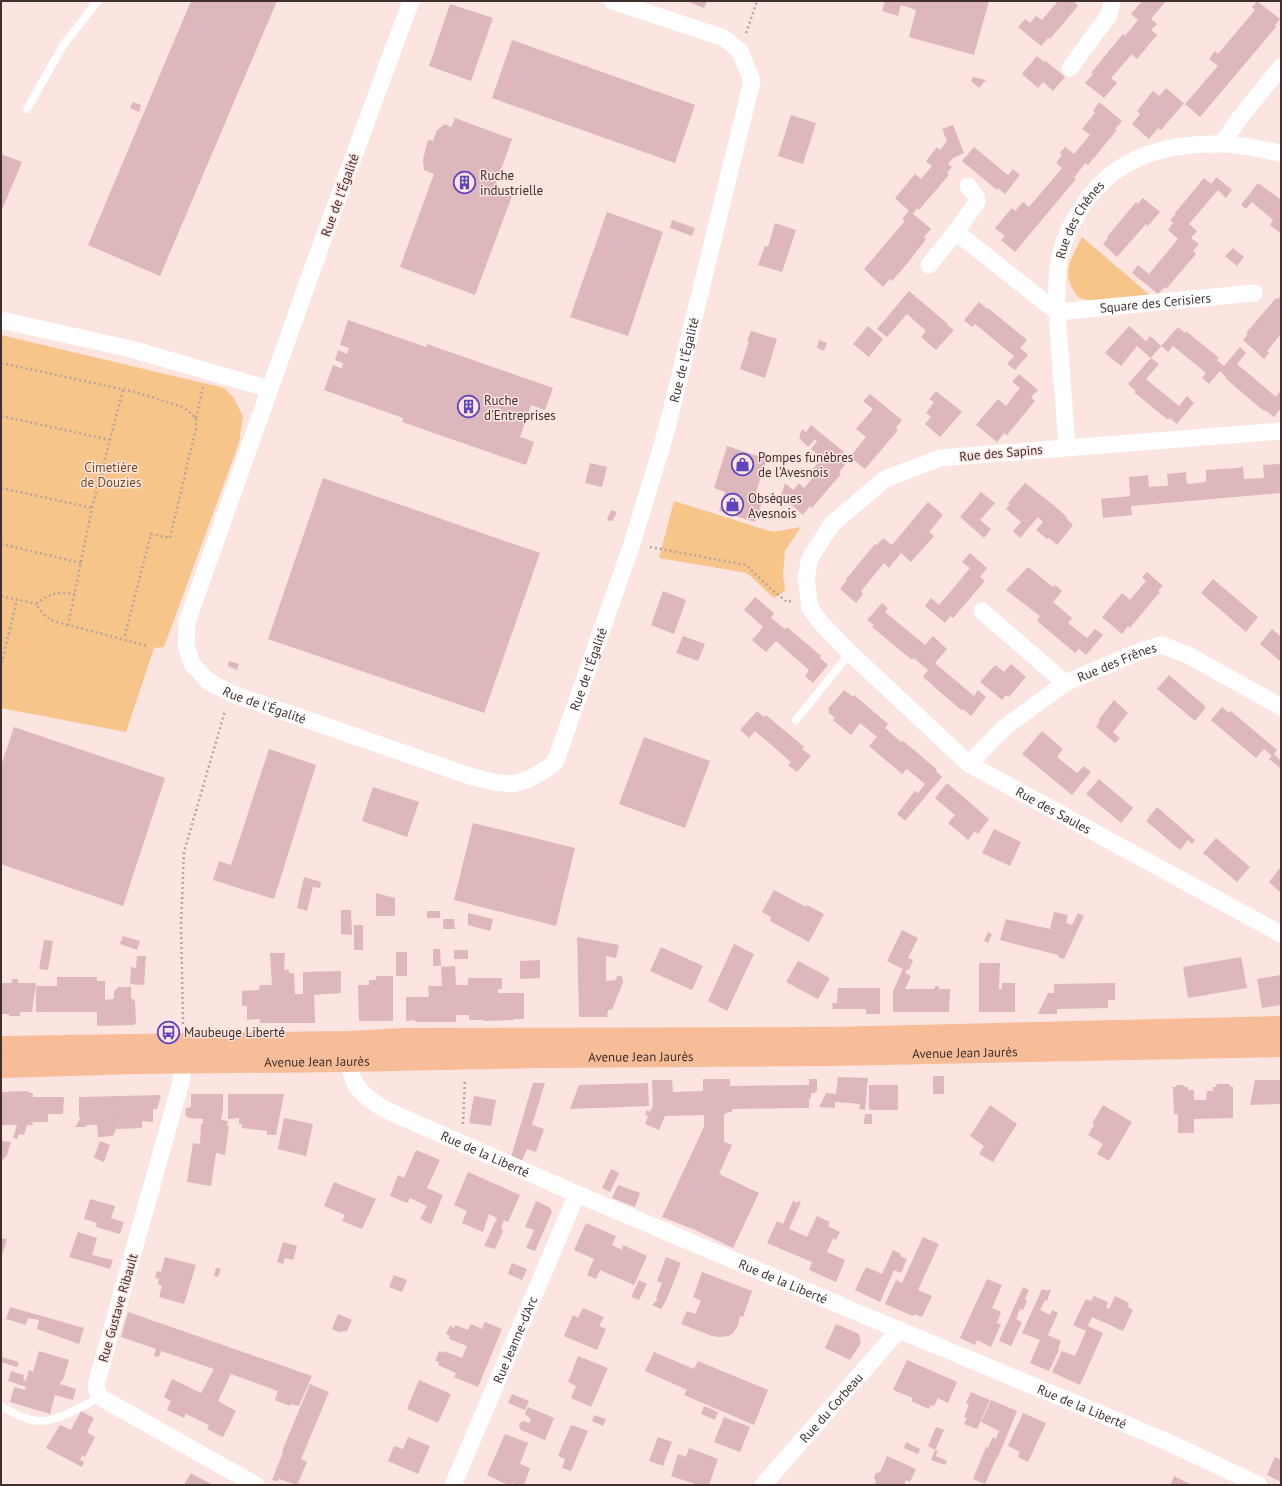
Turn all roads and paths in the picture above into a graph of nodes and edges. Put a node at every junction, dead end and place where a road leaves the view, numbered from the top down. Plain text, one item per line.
1 (98, 1) edge
2 (411, 1) edge
3 (612, 1) edge
4 (757, 1) edge
5 (1112, 1) edge
6 (740, 51) junction
7 (1281, 67) edge
8 (1070, 68) dead end
9 (27, 109) dead end
10 (1222, 144) junction
11 (1281, 153) edge
12 (968, 186) dead end
13 (956, 232) junction
14 (929, 265) dead end
15 (1254, 294) dead end
16 (1057, 312) junction
17 (1, 320) edge
18 (1, 363) edge
19 (207, 371) junction
20 (269, 389) junction
21 (123, 390) junction
22 (1, 416) edge
23 (196, 418) junction
24 (1281, 431) edge
25 (110, 440) junction
26 (1067, 447) junction
27 (1, 488) edge
28 (92, 508) junction
29 (1, 544) edge
30 (632, 544) junction
31 (81, 563) junction
32 (75, 594) junction
33 (1, 596) edge
34 (17, 600) junction
35 (809, 603) junction
36 (36, 604) junction
37 (982, 611) dead end
38 (68, 625) junction
39 (124, 639) junction
40 (148, 646) dead end
41 (850, 653) junction
42 (1, 662) edge
43 (1065, 683) junction
44 (230, 693) junction
45 (1281, 707) edge
46 (796, 720) dead end
47 (969, 764) junction
48 (1281, 934) edge
49 (1281, 1027) edge
50 (1281, 1046) edge
51 (1, 1047) edge
52 (349, 1051) junction
53 (184, 1053) junction
54 (466, 1058) junction
55 (1, 1067) edge
56 (462, 1143) junction
57 (577, 1194) junction
58 (900, 1330) junction
59 (100, 1397) junction
60 (1, 1406) edge
61 (256, 1485) edge
62 (453, 1485) edge
63 (763, 1485) edge
64 (1259, 1485) edge

1 - 9 lane
2 - 20 street, Rue de l'Égalité
3 - 6 street, Rue de l'Égalité
4 - 6 path
5 - 8 street
6 - 30 street, Rue de l'Égalité
7 - 10 street
10 - 11 street, Rue des Chênes
10 - 16 street, Rue des Chênes
12 - 13 street
13 - 14 street
13 - 16 street
15 - 16 street, Square des Cerisiers
16 - 26 street, Rue des Chênes
17 - 19 street
18 - 21 path
19 - 20 street
19 - 23 path
20 - 44 street, Rue de l'Égalité
21 - 23 path
21 - 25 path
22 - 25 path
23 - 39 path
24 - 26 street, Rue des Sapins
25 - 28 path
26 - 35 street, Rue des Sapins
27 - 28 path
28 - 31 path
29 - 31 path
30 - 35 path
30 - 44 street, Rue de l'Égalité
31 - 32 path
32 - 36 path
32 - 38 path
33 - 34 path
34 - 36 path
34 - 42 path
35 - 41 street, Rue des Saules
36 - 38 path
37 - 43 street
38 - 39 path
39 - 40 path
41 - 46 lane
41 - 47 street, Rue des Saules
43 - 45 street, Rue des Frênes
43 - 47 street, Rue des Frênes
44 - 53 path
47 - 48 street, Rue des Saules
49 - 52 main road, Avenue Jean Jaurès
50 - 54 main road, Avenue Jean Jaurès
51 - 53 main road, Avenue Jean Jaurès
52 - 53 main road, Avenue Jean Jaurès
52 - 54 main road, Avenue Jean Jaurès
52 - 56 street, Rue de la Liberté
53 - 55 main road, Avenue Jean Jaurès
53 - 59 street, Rue Gustave Ribault
54 - 56 path
56 - 57 street, Rue de la Liberté
57 - 58 street, Rue de la Liberté
57 - 62 street, Rue Jeanne-d'Arc
58 - 63 street, Rue du Corbeau
58 - 64 street, Rue de la Liberté
59 - 60 lane
59 - 61 street

